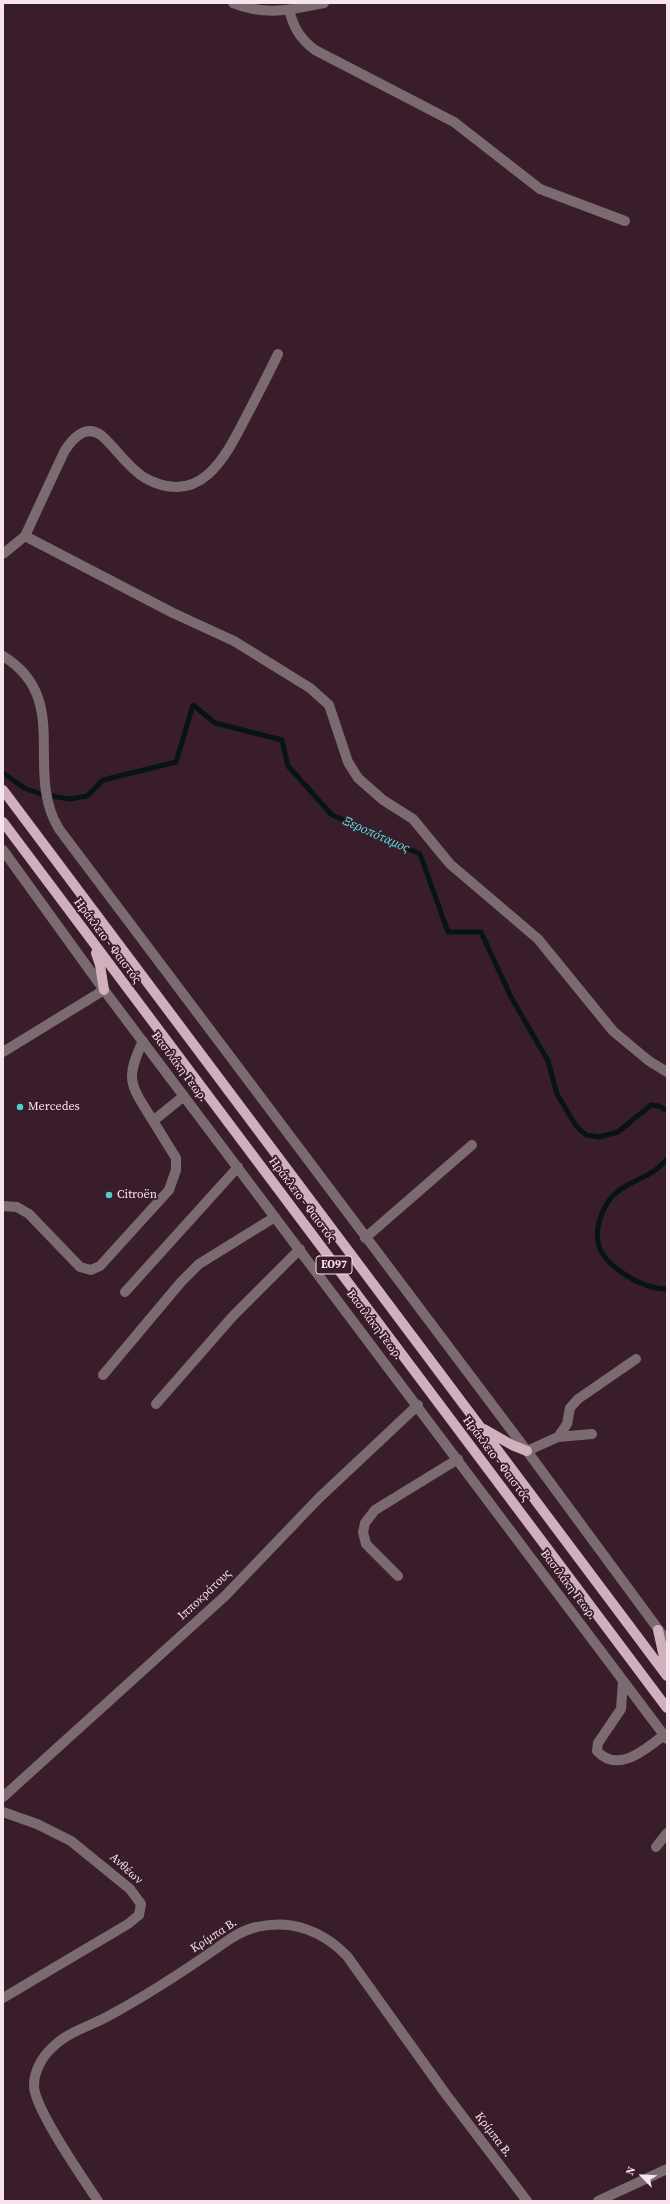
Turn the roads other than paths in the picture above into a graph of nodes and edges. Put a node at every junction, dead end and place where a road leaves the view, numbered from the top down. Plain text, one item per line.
1 (233, 3) edge
2 (324, 3) edge
3 (289, 10) junction
4 (625, 221) dead end
5 (278, 354) dead end
6 (25, 536) junction
7 (3, 554) edge
8 (3, 656) edge
9 (3, 790) edge
10 (3, 822) edge
11 (3, 850) edge
12 (91, 940) junction
13 (104, 990) junction
14 (143, 1041) junction
15 (3, 1052) edge
16 (667, 1072) edge
17 (184, 1096) junction
18 (153, 1120) junction
19 (472, 1145) dead end
20 (238, 1167) junction
21 (3, 1206) edge
22 (275, 1217) junction
23 (365, 1238) junction
24 (300, 1249) junction
25 (125, 1292) dead end
26 (636, 1359) dead end
27 (103, 1375) dead end
28 (156, 1404) dead end
29 (418, 1405) junction
30 (481, 1427) junction
31 (592, 1434) dead end
32 (558, 1437) junction
33 (527, 1451) junction
34 (458, 1459) junction
35 (398, 1576) dead end
36 (658, 1630) junction
37 (667, 1641) edge
38 (667, 1671) edge
39 (667, 1676) edge
40 (623, 1681) junction
41 (667, 1708) edge
42 (666, 1737) edge
43 (3, 1797) edge
44 (3, 1812) edge
45 (667, 1833) edge
46 (656, 1847) dead end
47 (3, 1998) edge
48 (667, 2168) edge
49 (98, 2201) edge
50 (527, 2201) edge
51 (598, 2201) edge

1 - 3 street
2 - 3 street
3 - 4 street
5 - 6 street
6 - 7 street
6 - 16 street
8 - 23 street
9 - 30 main road, Ηράκλειο - Φαιστός / ΕΟ97
10 - 12 main road, Ηράκλειο - Φαιστός / ΕΟ97
11 - 13 street, Βασιλάκη Γεωρ.
12 - 13 main road
12 - 41 main road, Ηράκλειο - Φαιστός / ΕΟ97
13 - 14 street, Βασιλάκη Γεωρ.
13 - 15 street
14 - 17 street, Βασιλάκη Γεωρ.
14 - 18 street
17 - 18 street
17 - 20 street, Βασιλάκη Γεωρ.
18 - 21 street
19 - 23 street
20 - 22 street, Βασιλάκη Γεωρ.
20 - 25 street
22 - 24 street, Βασιλάκη Γεωρ.
22 - 27 street
23 - 33 street
24 - 28 street
24 - 29 street, Βασιλάκη Γεωρ.
26 - 32 street
29 - 34 street, Βασιλάκη Γεωρ.
29 - 43 street, Ιπποκράτους
30 - 33 main road
30 - 39 main road, Ηράκλειο - Φαιστός / ΕΟ97
31 - 32 street
32 - 33 street
33 - 36 street
34 - 35 street
34 - 40 street, Βασιλάκη Γεωρ.
36 - 37 street
36 - 38 main road
40 - 42 street, Βασιλάκη Γεωρ.
40 - 42 street
44 - 47 street, Ανθέων
45 - 46 street
48 - 51 street
49 - 50 street, Κρίμπα Β.

